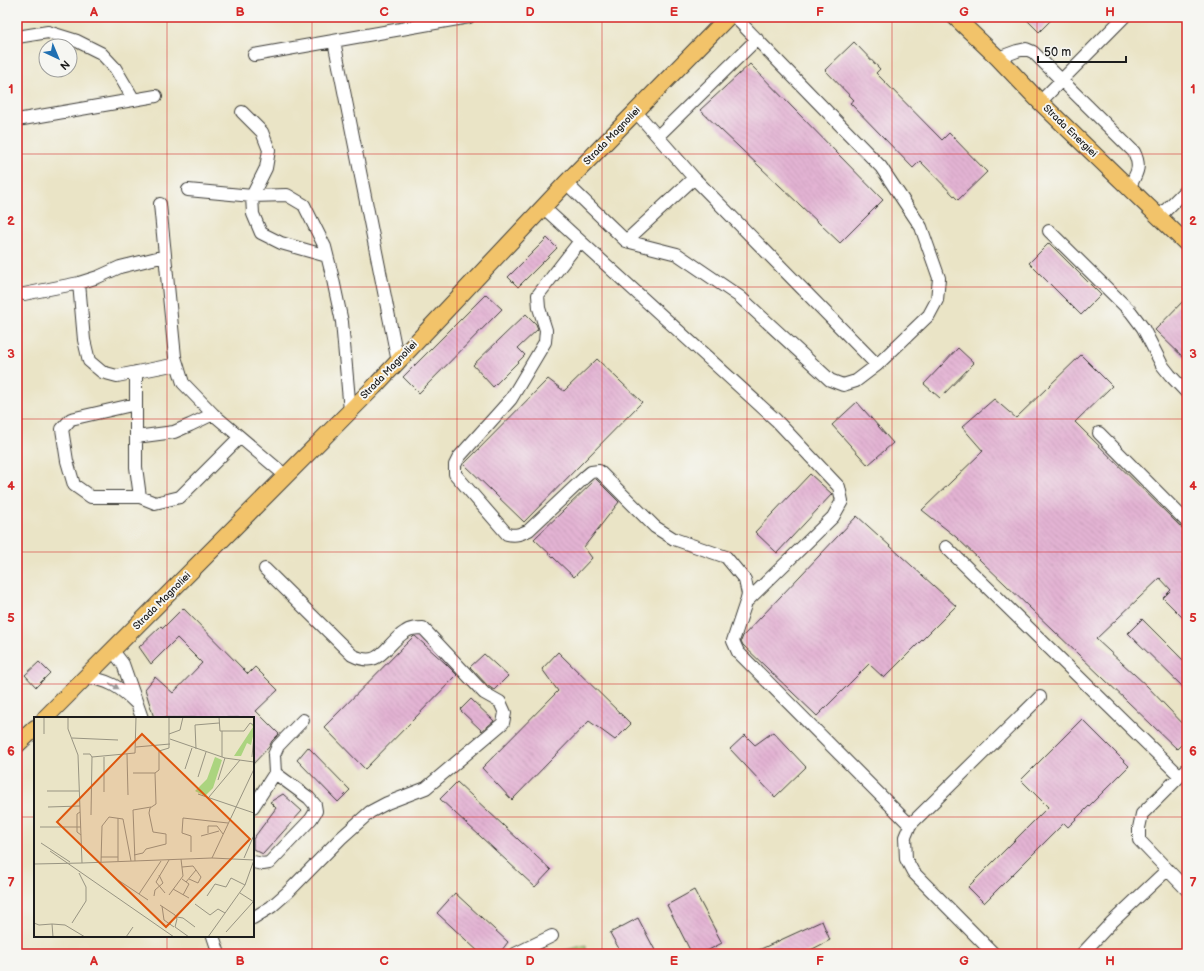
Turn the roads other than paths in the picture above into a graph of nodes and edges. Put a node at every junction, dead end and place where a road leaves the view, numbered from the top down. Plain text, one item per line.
1 (468, 17) edge
2 (728, 17) edge
3 (735, 17) edge
4 (955, 17) edge
5 (1124, 17) edge
6 (17, 37) edge
7 (757, 39) junction
8 (334, 41) junction
9 (254, 55) dead end
10 (998, 58) junction
11 (1062, 80) junction
12 (156, 96) dead end
13 (134, 100) junction
14 (1040, 102) junction
15 (242, 112) dead end
16 (636, 112) junction
17 (17, 120) edge
18 (658, 136) junction
19 (694, 178) junction
20 (566, 184) junction
21 (1129, 188) junction
22 (1187, 189) edge
23 (188, 190) dead end
24 (252, 196) junction
25 (160, 204) dead end
26 (543, 207) junction
27 (1159, 217) junction
28 (1049, 231) dead end
29 (580, 241) junction
30 (626, 241) junction
31 (1187, 244) edge
32 (165, 256) junction
33 (327, 256) junction
34 (79, 283) junction
35 (24, 294) dead end
36 (398, 362) junction
37 (178, 364) junction
38 (877, 365) junction
39 (136, 372) junction
40 (1187, 393) edge
41 (136, 404) junction
42 (350, 411) junction
43 (213, 414) junction
44 (1099, 433) dead end
45 (136, 437) junction
46 (240, 437) junction
47 (286, 476) junction
48 (140, 497) junction
49 (1187, 522) edge
50 (946, 547) dead end
51 (265, 569) dead end
52 (746, 602) junction
53 (113, 651) junction
54 (85, 678) junction
55 (1040, 697) dead end
56 (138, 706) junction
57 (45, 717) edge
58 (142, 717) edge
59 (303, 720) dead end
60 (34, 729) edge
61 (17, 746) edge
62 (1184, 772) edge
63 (275, 773) junction
64 (254, 805) edge
65 (910, 825) junction
66 (254, 862) edge
67 (1167, 870) junction
68 (1187, 890) edge
69 (254, 917) edge
70 (552, 936) dead end
71 (217, 938) edge
72 (219, 954) edge
73 (515, 954) edge
74 (994, 954) edge
75 (1082, 954) edge

1 - 8 street
2 - 16 main road, Strada Magnoliei
3 - 7 street
4 - 10 main road, Strada Energiei
5 - 11 street
6 - 13 street
7 - 18 street
7 - 38 street
8 - 9 street
8 - 36 street
10 - 11 street
10 - 14 main road, Strada Energiei
11 - 14 street
11 - 21 street
12 - 13 street
13 - 17 street
14 - 21 main road, Strada Energiei
15 - 24 street
16 - 18 street
16 - 20 main road, Strada Magnoliei
18 - 19 street
19 - 30 street
19 - 38 street
20 - 26 main road, Strada Magnoliei
20 - 30 street
21 - 27 main road, Strada Energiei
22 - 27 street
23 - 24 street
24 - 33 street
24 - 33 street
25 - 32 street
26 - 29 street
26 - 36 main road, Strada Magnoliei
27 - 31 main road, Strada Energiei
28 - 40 street
29 - 52 street
29 - 52 street
30 - 38 street
32 - 34 street
32 - 37 street
33 - 42 street
34 - 35 street
34 - 39 street
36 - 42 main road, Strada Magnoliei
37 - 39 street
37 - 43 street
39 - 41 street
41 - 45 street
41 - 48 street
42 - 47 main road, Strada Magnoliei
43 - 45 street
43 - 46 street
44 - 49 street
45 - 48 street
46 - 47 street
46 - 48 street
47 - 53 main road, Strada Magnoliei
50 - 62 street
51 - 69 street
52 - 65 street
53 - 54 main road, Strada Magnoliei
53 - 56 street
54 -> 56 street
54 - 57 main road, Strada Magnoliei
55 - 65 street
56 - 58 street
59 - 63 street
60 - 61 main road
62 - 67 street
63 - 64 street
63 - 66 street
65 - 74 street
67 - 68 street
67 - 75 street
70 - 73 street
71 - 72 street

